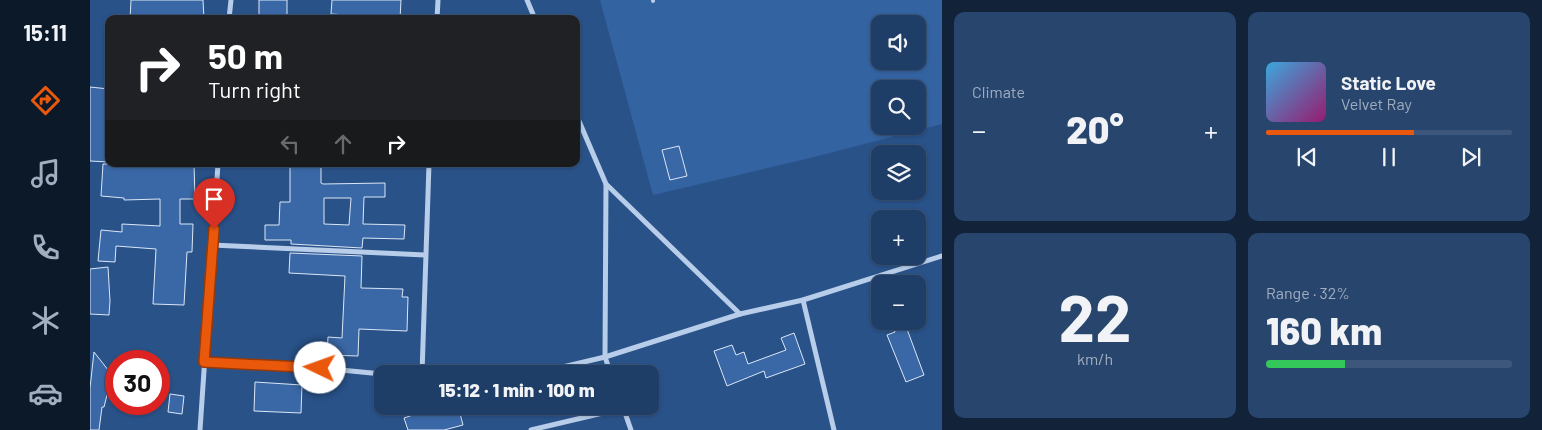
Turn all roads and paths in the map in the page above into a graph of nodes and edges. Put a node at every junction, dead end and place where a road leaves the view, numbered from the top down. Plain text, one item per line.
1 (231, 0) edge
2 (438, 0) edge
3 (527, 0) edge
4 (229, 15) edge
5 (437, 15) edge
6 (533, 15) edge
7 (580, 123) edge
8 (218, 167) edge
9 (429, 167) edge
10 (606, 184) junction
11 (212, 246) junction
12 (425, 255) junction
13 (942, 256) edge
14 (803, 300) junction
15 (740, 314) junction
16 (605, 357) junction
17 (204, 362) junction
18 (422, 365) edge
19 (571, 365) edge
20 (608, 365) edge
21 (374, 373) edge
22 (591, 415) edge
23 (626, 415) edge
24 (200, 430) edge
25 (531, 430) edge
26 (631, 430) edge
27 (834, 430) edge

1 - 4 street
2 - 5 street
3 - 6 street
7 - 10 street
8 - 11 street
9 - 12 street
10 - 15 street
10 - 16 street
11 - 12 street
11 - 17 street
12 - 18 street
13 - 14 street
14 - 15 street
14 - 27 street
15 - 16 street
16 - 19 street
16 - 20 street
17 - 21 street
17 - 24 street
22 - 25 street
23 - 26 street

